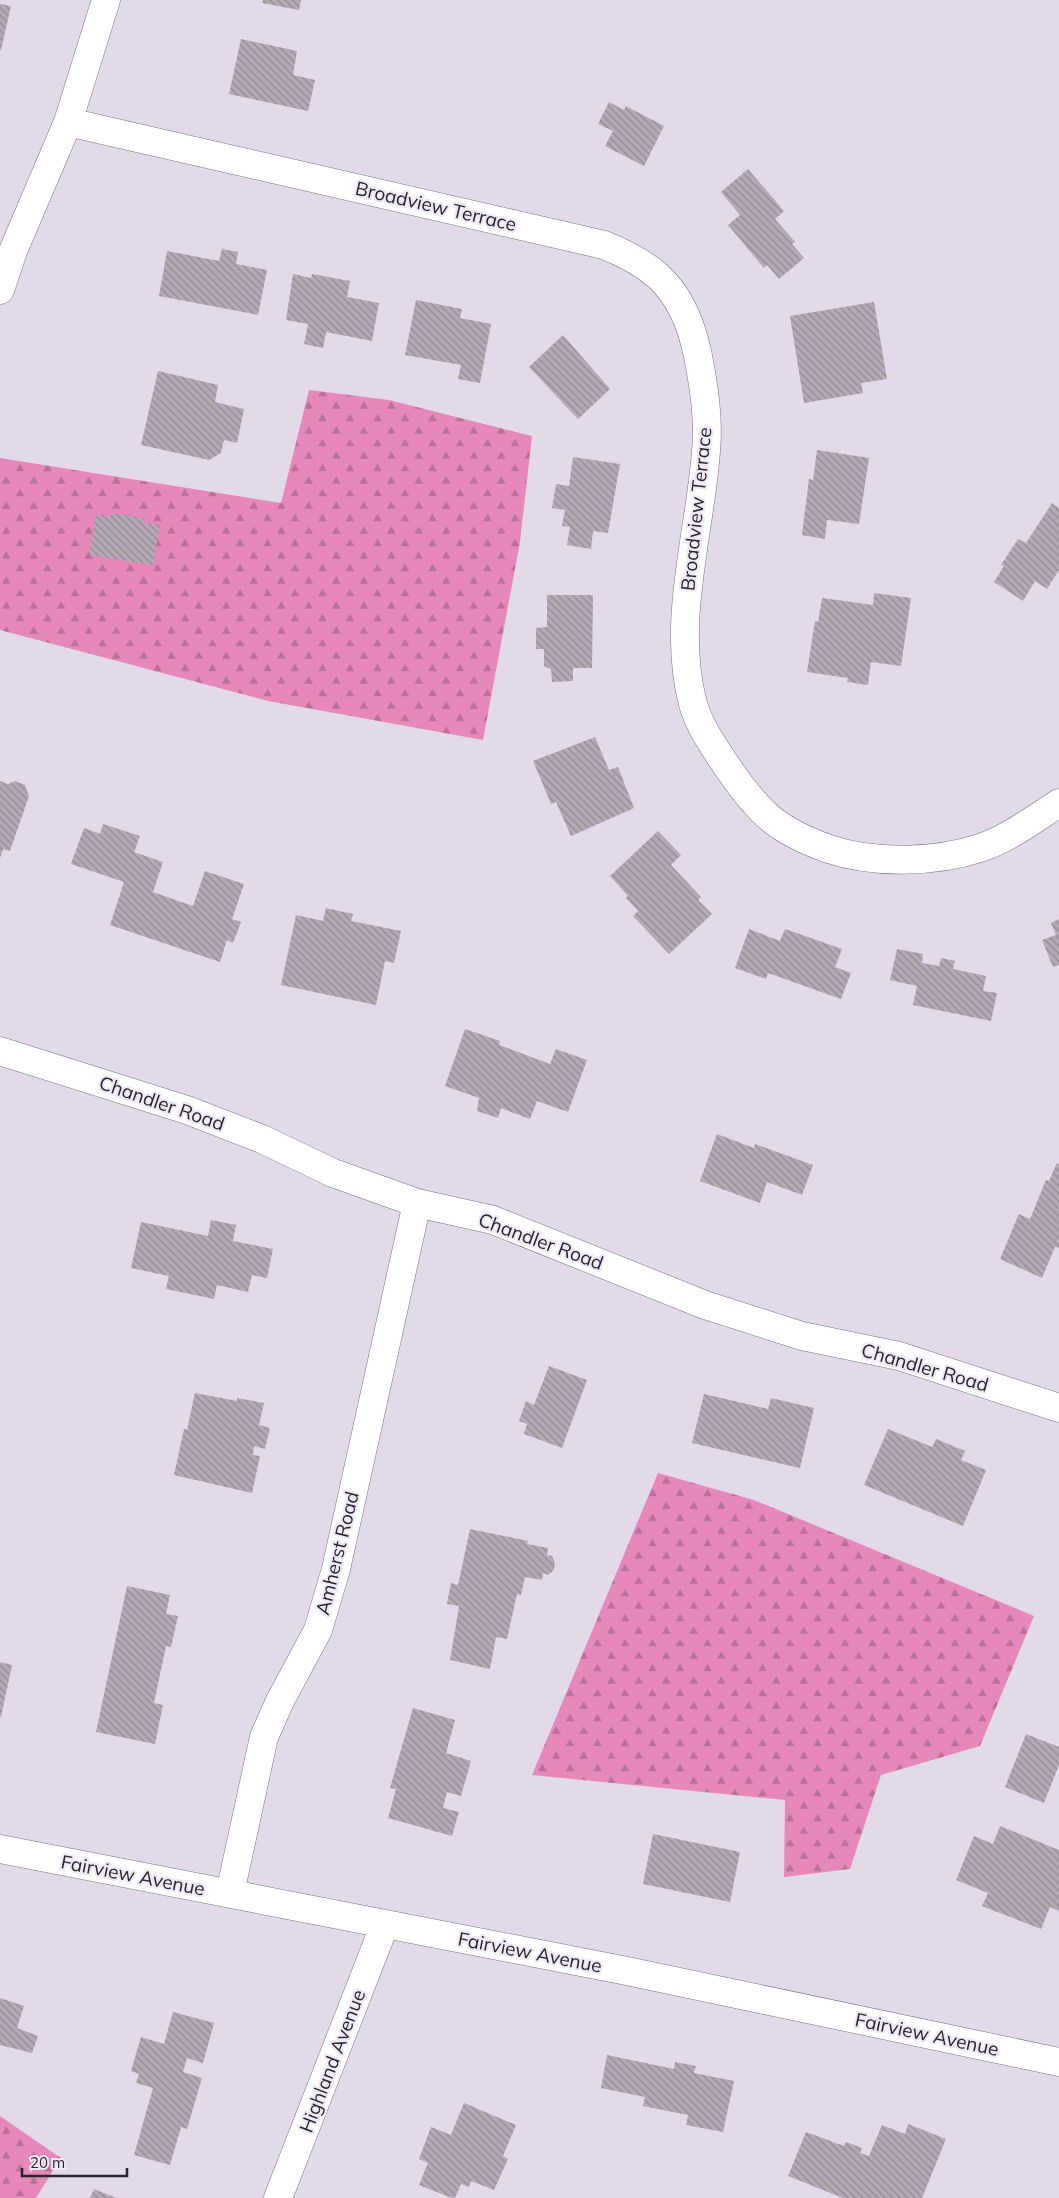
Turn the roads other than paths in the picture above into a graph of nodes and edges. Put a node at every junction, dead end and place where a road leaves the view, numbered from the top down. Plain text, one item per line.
1 (106, 0) edge
2 (68, 122) junction
3 (6, 249) edge
4 (0, 290) edge
5 (1059, 803) edge
6 (0, 1051) edge
7 (417, 1203) junction
8 (1059, 1408) edge
9 (0, 1849) edge
10 (230, 1893) junction
11 (385, 1924) junction
12 (1059, 2062) edge
13 (278, 2198) edge

1 - 2 street
2 - 3 street
2 - 5 street, Broadview Terrace
3 - 4 street
6 - 7 street, Chandler Road
7 - 8 street, Chandler Road
7 - 10 street, Amherst Road
9 - 10 street, Fairview Avenue
10 - 11 street, Fairview Avenue
11 - 12 street, Fairview Avenue
11 - 13 street, Highland Avenue

